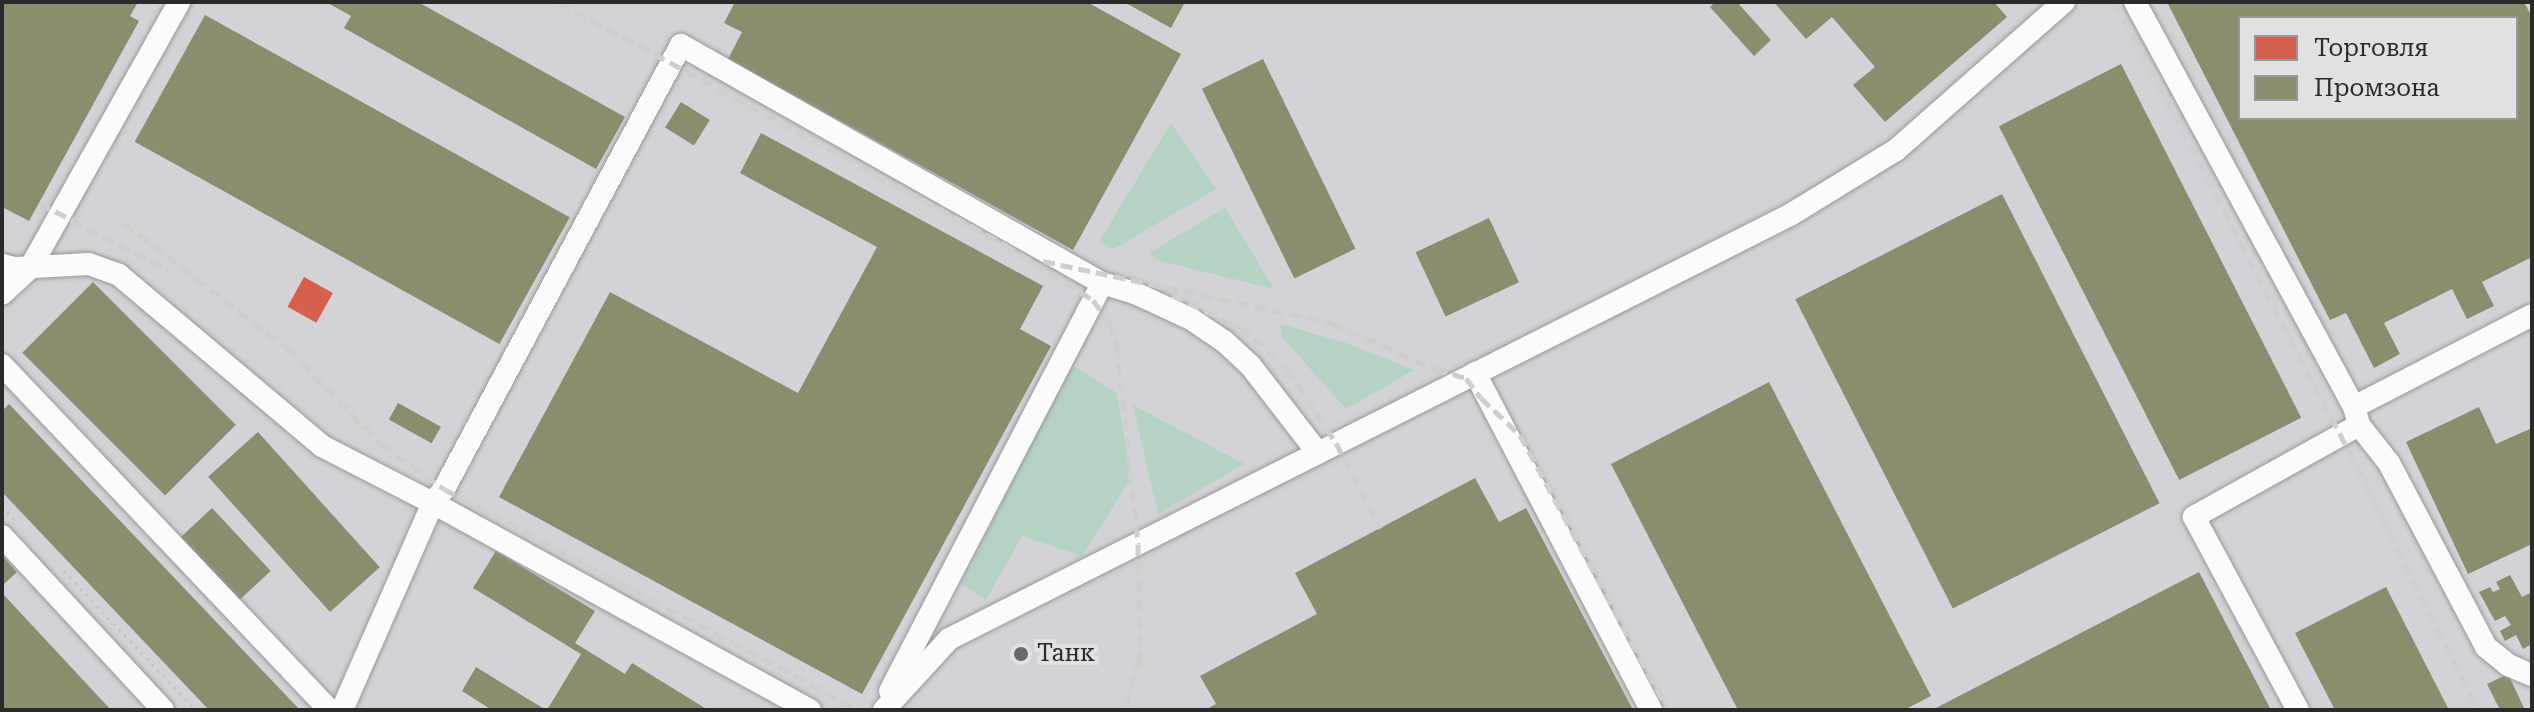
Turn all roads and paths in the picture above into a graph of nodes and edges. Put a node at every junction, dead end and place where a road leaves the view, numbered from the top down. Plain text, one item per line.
1 (179, 2) edge
2 (2064, 2) edge
3 (2135, 2) edge
4 (2, 265) edge
5 (30, 268) junction
6 (1102, 283) junction
7 (2, 294) edge
8 (2532, 315) edge
9 (2, 365) edge
10 (1475, 373) junction
11 (2357, 416) junction
12 (1318, 453) junction
13 (433, 503) junction
14 (2, 506) edge
15 (24, 528) dead end
16 (2, 536) edge
17 (56, 562) dead end
18 (2532, 675) edge
19 (163, 710) edge
20 (196, 710) edge
21 (329, 710) edge
22 (342, 710) edge
23 (810, 710) edge
24 (882, 710) edge
25 (1651, 710) edge
26 (2298, 710) edge

1 - 5 lane
2 - 10 lane
3 - 11 lane
4 - 5 lane
5 - 7 lane
5 - 13 lane
6 - 12 lane
6 - 13 lane
6 - 24 lane
8 - 11 lane
9 - 21 lane
10 - 12 lane
10 - 25 lane
11 - 18 lane
11 - 26 lane
12 - 24 lane
13 - 22 lane
13 - 23 lane
14 - 15 path
16 - 19 lane
17 - 20 path

